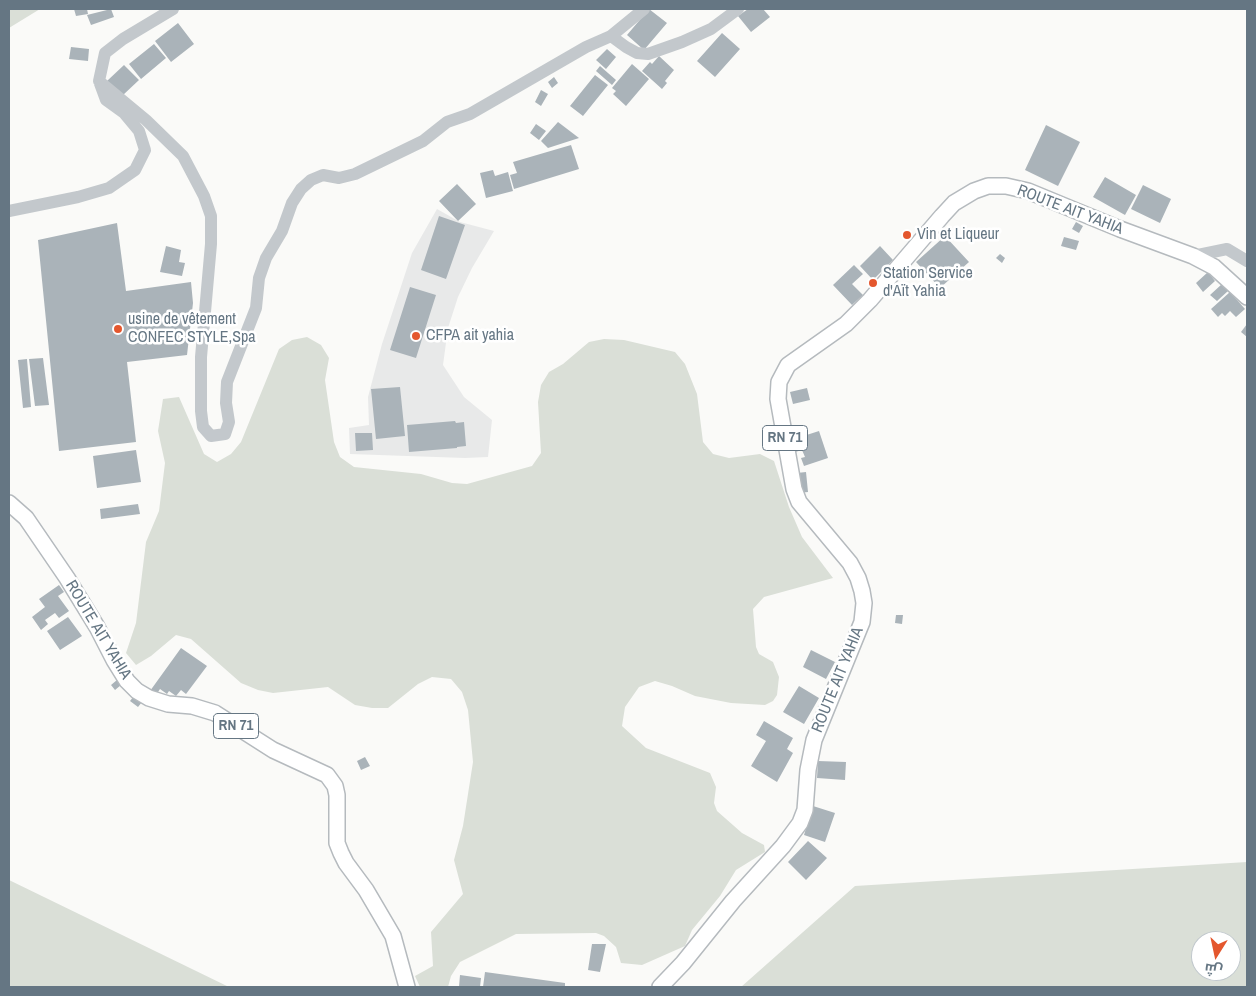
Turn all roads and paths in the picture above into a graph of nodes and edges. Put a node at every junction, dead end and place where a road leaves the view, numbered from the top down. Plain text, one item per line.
1 (173, 9) edge
2 (644, 9) edge
3 (738, 9) edge
4 (611, 36) junction
5 (98, 81) junction
6 (9, 211) edge
7 (1193, 256) junction
8 (1247, 261) edge
9 (1247, 297) edge
10 (9, 503) edge
11 (407, 987) edge
12 (660, 987) edge

1 - 5 street
2 - 4 street
3 - 4 street
4 - 5 street
5 - 6 street
7 - 8 street
7 - 9 main road, ROUTE AIT YAHIA / RN 71
7 - 12 main road, ROUTE AIT YAHIA / RN 71
10 - 11 main road, ROUTE AIT YAHIA / RN 71

